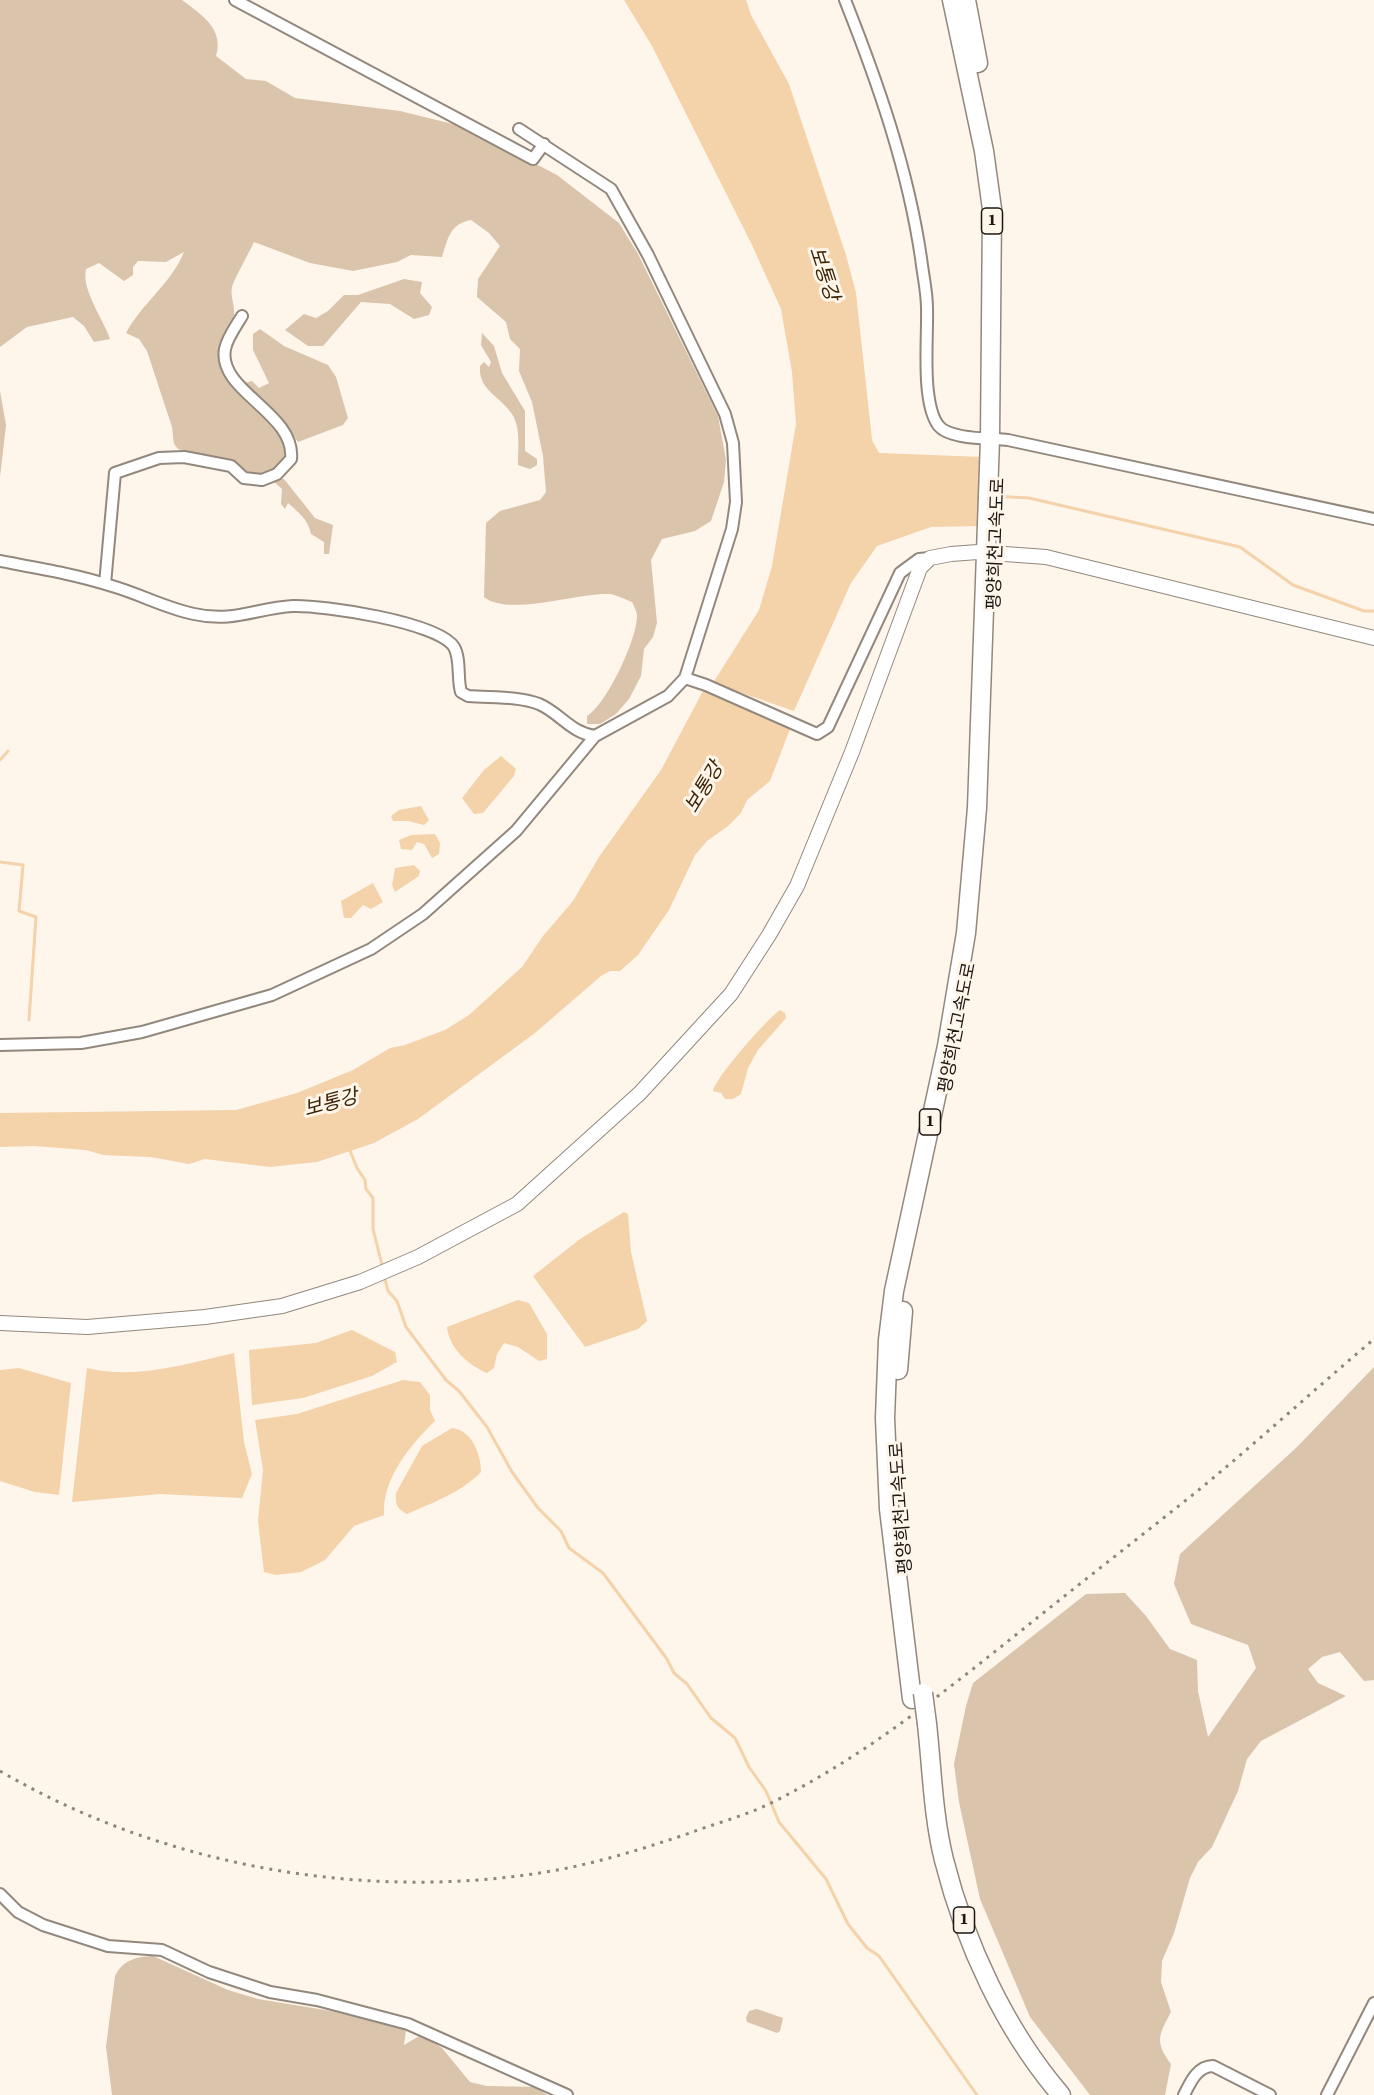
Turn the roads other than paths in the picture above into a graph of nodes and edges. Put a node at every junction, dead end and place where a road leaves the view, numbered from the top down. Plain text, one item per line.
1 (235, 0) edge
2 (845, 0) edge
3 (952, 0) edge
4 (966, 0) edge
5 (519, 129) dead end
6 (543, 144) junction
7 (242, 316) dead end
8 (995, 442) junction
9 (1374, 519) edge
10 (992, 548) junction
11 (930, 558) junction
12 (0, 561) edge
13 (105, 584) junction
14 (1374, 638) edge
15 (685, 678) junction
16 (595, 736) junction
17 (0, 1045) edge
18 (0, 1323) edge
19 (922, 1727) junction
20 (0, 1894) edge
21 (1374, 2003) edge
22 (567, 2095) edge
23 (1048, 2095) edge
24 (1062, 2095) edge
25 (1184, 2095) edge
26 (1270, 2095) edge
27 (1327, 2095) edge

1 - 6 street
2 - 8 street
3 - 8 highway, 평양희천고속도로 / 1
4 - 8 highway, 평양희천고속도로 / 1
5 - 6 street
6 - 15 street
7 - 13 street
8 - 9 street
8 - 10 highway, 평양희천고속도로 / 1
10 - 11 main road
10 - 14 main road
10 - 19 highway, 평양희천고속도로 / 1, bridge
11 - 15 street
11 - 18 main road
12 - 13 street
13 - 16 street
15 - 16 street
16 - 17 street
19 - 23 highway, 평양희천고속도로 / 1
19 - 24 highway, 평양희천고속도로 / 1
20 - 22 street
21 - 27 street
25 - 26 street

